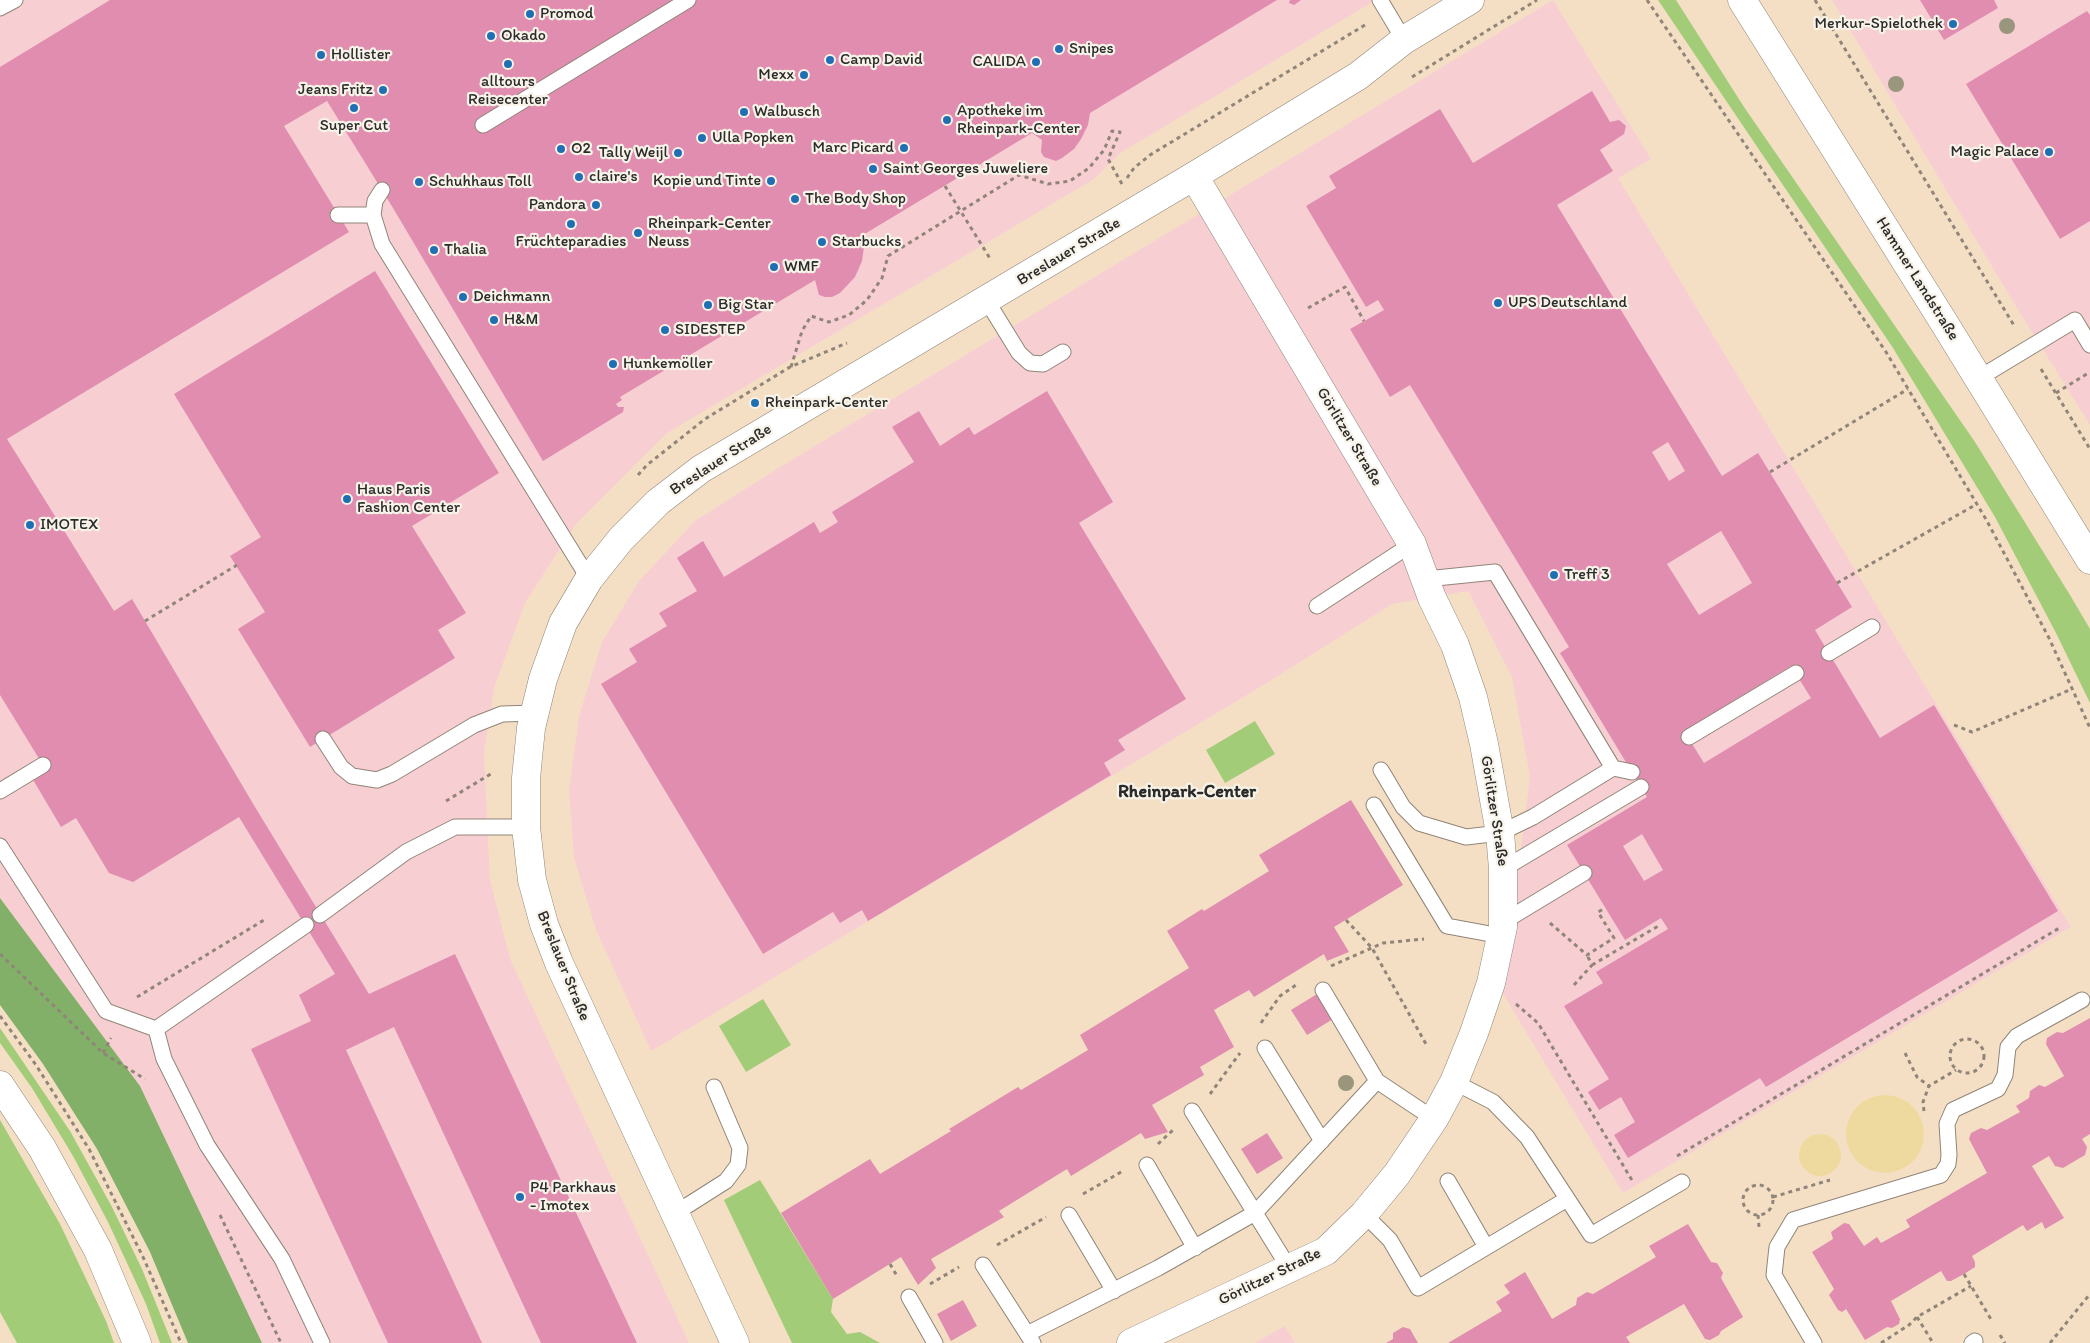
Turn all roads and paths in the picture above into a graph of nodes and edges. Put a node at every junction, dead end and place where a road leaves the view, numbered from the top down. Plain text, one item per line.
1 (15, 0) edge
2 (688, 0) edge
3 (1380, 0) edge
4 (1470, 0) edge
5 (1647, 0) edge
6 (1742, 0) edge
7 (1815, 0) edge
8 (0, 8) edge
9 (1404, 40) junction
10 (483, 125) dead end
11 (1194, 176) junction
12 (1122, 184) dead end
13 (945, 186) dead end
14 (382, 190) dead end
15 (960, 211) junction
16 (338, 215) dead end
17 (373, 215) junction
18 (992, 262) dead end
19 (1325, 299) dead end
20 (987, 301) junction
21 (1364, 321) dead end
22 (2090, 345) edge
23 (2028, 348) junction
24 (1063, 352) dead end
25 (790, 367) dead end
26 (2090, 372) edge
27 (1979, 378) junction
28 (1908, 389) junction
29 (2056, 393) junction
30 (2090, 449) edge
31 (1770, 472) dead end
32 (1977, 504) junction
33 (1412, 544) junction
34 (2090, 560) edge
35 (237, 565) dead end
36 (589, 579) junction
37 (1426, 579) junction
38 (1837, 583) dead end
39 (1317, 606) dead end
40 (145, 621) dead end
41 (1872, 627) dead end
42 (1829, 653) dead end
43 (1796, 673) dead end
44 (2072, 689) junction
45 (535, 713) junction
46 (1954, 725) dead end
47 (2090, 728) edge
48 (1689, 738) dead end
49 (322, 739) dead end
50 (43, 766) dead end
51 (1613, 768) junction
52 (1381, 770) dead end
53 (1632, 772) dead end
54 (1641, 787) dead end
55 (0, 791) edge
56 (1374, 805) dead end
57 (526, 827) junction
58 (1500, 833) junction
59 (1, 847) edge
60 (1504, 869) junction
61 (1584, 873) dead end
62 (1530, 906) junction
63 (1605, 908) dead end
64 (320, 915) dead end
65 (266, 920) dead end
66 (1346, 920) dead end
67 (306, 925) dead end
68 (1660, 925) dead end
69 (2061, 928) dead end
70 (1502, 929) junction
71 (0, 954) edge
72 (1587, 955) junction
73 (1592, 965) junction
74 (1574, 985) dead end
75 (1323, 990) dead end
76 (1512, 1000) dead end
77 (2082, 1000) dead end
78 (0, 1016) edge
79 (122, 1018) junction
80 (156, 1029) junction
81 (1426, 1044) dead end
82 (1264, 1048) dead end
83 (103, 1053) dead end
84 (1905, 1053) dead end
85 (1956, 1070) junction
86 (1377, 1081) junction
87 (1454, 1082) junction
88 (0, 1085) edge
89 (1929, 1086) junction
90 (714, 1088) dead end
91 (1192, 1111) dead end
92 (1434, 1119) junction
93 (1926, 1121) dead end
94 (1322, 1141) junction
95 (1676, 1157) dead end
96 (1147, 1165) dead end
97 (1835, 1179) dead end
98 (1448, 1182) dead end
99 (1634, 1182) dead end
100 (1682, 1182) dead end
101 (1773, 1196) junction
102 (1567, 1198) junction
103 (1255, 1213) junction
104 (674, 1214) junction
105 (1364, 1214) junction
106 (1069, 1215) dead end
107 (1486, 1247) junction
108 (1195, 1248) junction
109 (983, 1265) dead end
110 (1289, 1268) junction
111 (1964, 1274) dead end
112 (1971, 1286) junction
113 (1114, 1290) junction
114 (2090, 1294) edge
115 (909, 1297) dead end
116 (1917, 1317) junction
117 (1993, 1323) dead end
118 (1895, 1326) dead end
119 (1997, 1330) dead end
120 (1899, 1332) junction
121 (1030, 1339) edge
122 (137, 1343) edge
123 (181, 1343) edge
124 (322, 1343) edge
125 (735, 1343) edge
126 (935, 1343) edge
127 (1131, 1343) edge
128 (1814, 1343) edge
129 (1881, 1343) edge
130 (1933, 1343) edge
131 (2005, 1343) edge
132 (2050, 1343) edge

1 - 8 lane
2 - 10 lane
3 - 9 lane
4 - 9 main road, Breslauer Straße
5 - 28 path
6 - 27 main road, Hammer Landstraße
7 - 23 path
9 - 11 main road, Breslauer Straße
11 - 20 main road, Breslauer Straße
11 - 33 main road, Görlitzer Straße
12 - 15 path
13 - 15 path
14 - 17 lane
15 - 18 path
15 - 25 path
16 - 17 lane
17 - 36 lane
19 - 21 path
20 - 24 lane
20 - 36 main road, Breslauer Straße
22 - 23 lane
23 - 27 lane
23 - 29 path
26 - 29 path
27 - 34 main road, Hammer Landstraße
28 - 31 path
28 - 32 path
29 - 30 path
32 - 38 path
32 - 44 path
33 - 37 main road, Görlitzer Straße
33 - 39 lane
35 - 40 path
36 - 45 main road, Breslauer Straße
37 - 51 lane
37 - 58 main road, Görlitzer Straße
41 - 42 lane
43 - 48 lane
44 - 46 path
44 - 47 path
45 - 49 lane
45 - 57 main road, Breslauer Straße
50 - 55 lane
51 - 53 lane
51 - 58 lane
52 - 58 lane
54 - 60 lane
56 - 70 lane
57 - 64 lane
57 - 104 main road, Breslauer Straße
58 - 60 main road, Görlitzer Straße
59 - 79 lane
60 - 70 main road, Görlitzer Straße
61 - 62 lane
62 - 70 lane
62 - 72 path
63 - 72 path
65 - 79 path
66 - 81 path
67 - 80 lane
68 - 73 path
69 - 95 path
70 - 87 main road, Görlitzer Straße
71 - 83 path
72 - 73 path
73 - 74 path
75 - 86 lane
76 - 99 path
77 - 128 lane
78 - 123 path
79 - 80 lane
80 - 124 lane
82 - 94 lane
84 - 89 path
85 - 85 path
85 - 89 path
86 - 92 lane
86 - 94 lane
87 - 92 main road, Görlitzer Straße
87 - 102 lane
88 - 122 main road
89 - 93 path
90 - 104 lane
91 - 103 lane
92 - 105 main road, Görlitzer Straße
94 - 103 lane
96 - 108 lane
97 - 101 path
98 - 107 lane
100 - 102 lane
101 - 101 path
102 - 107 lane
103 - 108 lane
103 - 110 lane
104 - 125 main road, Breslauer Straße
105 - 107 lane
105 - 110 main road, Görlitzer Straße
106 - 113 lane
108 - 113 lane
109 - 121 lane
110 - 127 main road, Görlitzer Straße
111 - 112 path
112 - 116 path
112 - 117 path
113 - 121 lane
114 - 132 path
115 - 126 lane
116 - 120 path
116 - 130 path
118 - 120 path
119 - 131 path
120 - 129 path

